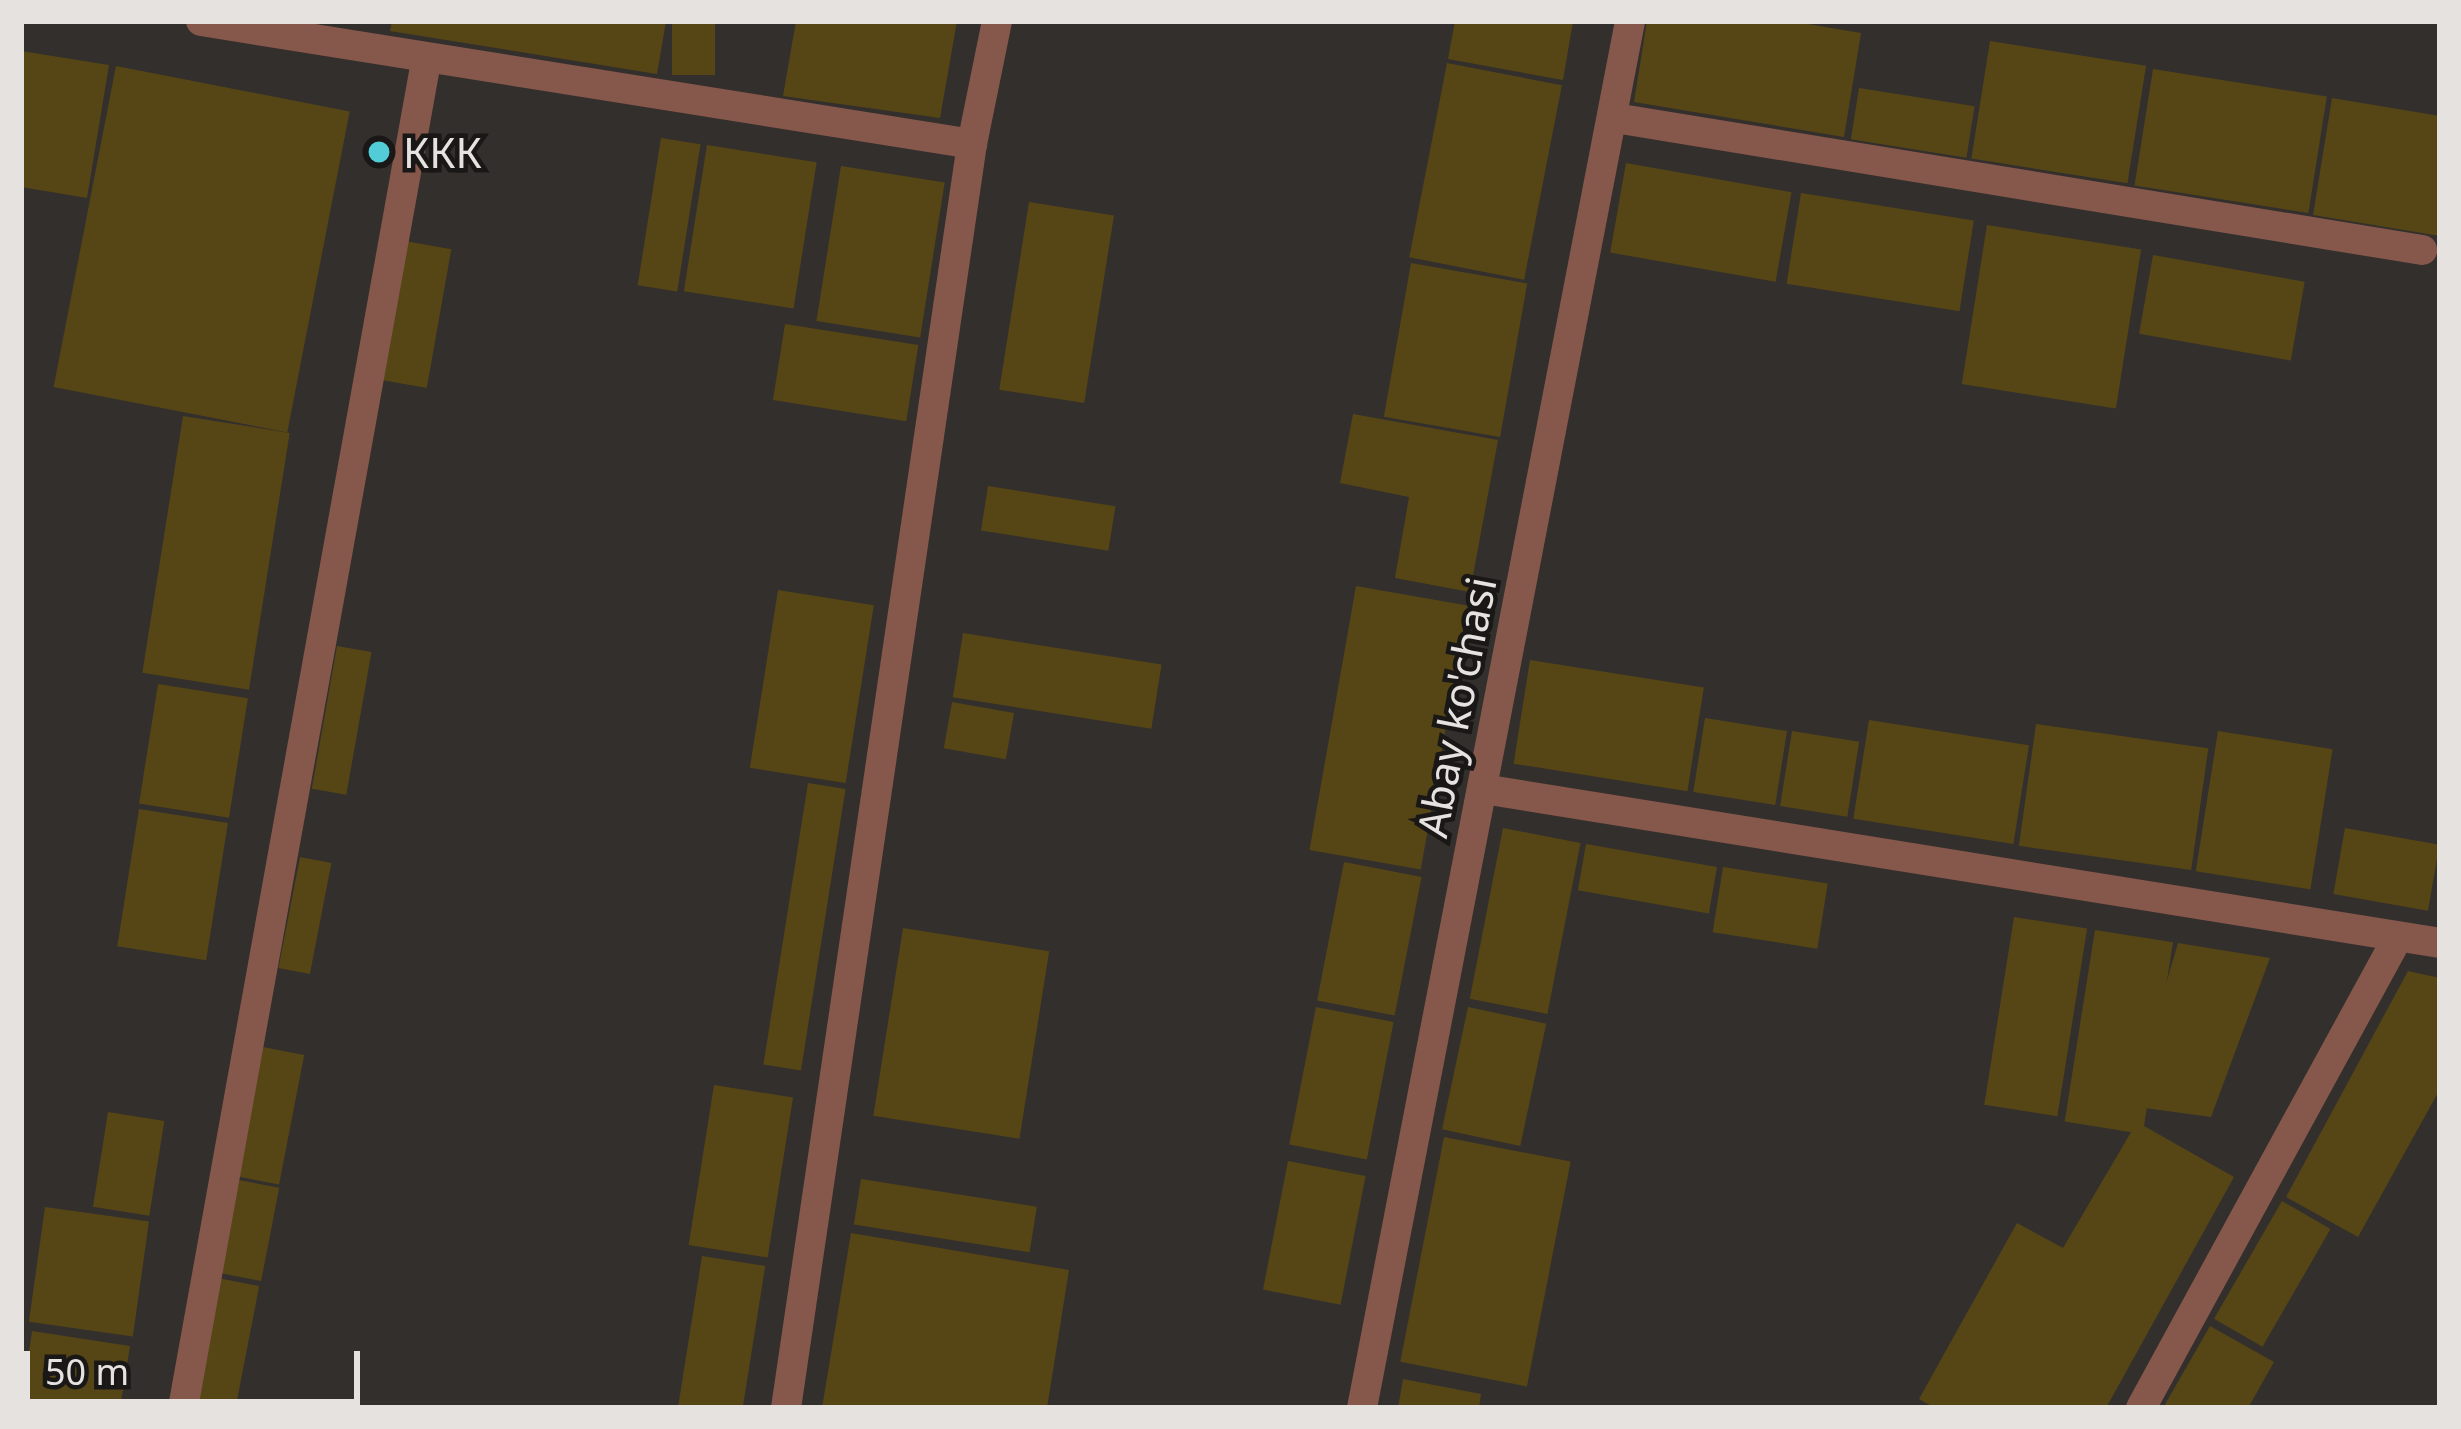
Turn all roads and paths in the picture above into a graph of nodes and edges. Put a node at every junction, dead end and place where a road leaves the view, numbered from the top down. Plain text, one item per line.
1 (201, 21) edge
2 (997, 21) edge
3 (1630, 21) edge
4 (426, 62) junction
5 (1615, 118) junction
6 (971, 144) junction
7 (2422, 250) dead end
8 (1483, 789) junction
9 (2398, 937) junction
10 (2440, 943) edge
11 (183, 1408) edge
12 (786, 1408) edge
13 (1362, 1408) edge
14 (2141, 1408) edge

1 - 4 street
2 - 6 street
3 - 5 street, Abay ko'chasi
4 - 6 street
4 - 11 street
5 - 7 street
5 - 8 street, Abay ko'chasi
6 - 12 street
8 - 9 street
8 - 13 street, Abay ko'chasi
9 - 10 street
9 - 14 street

